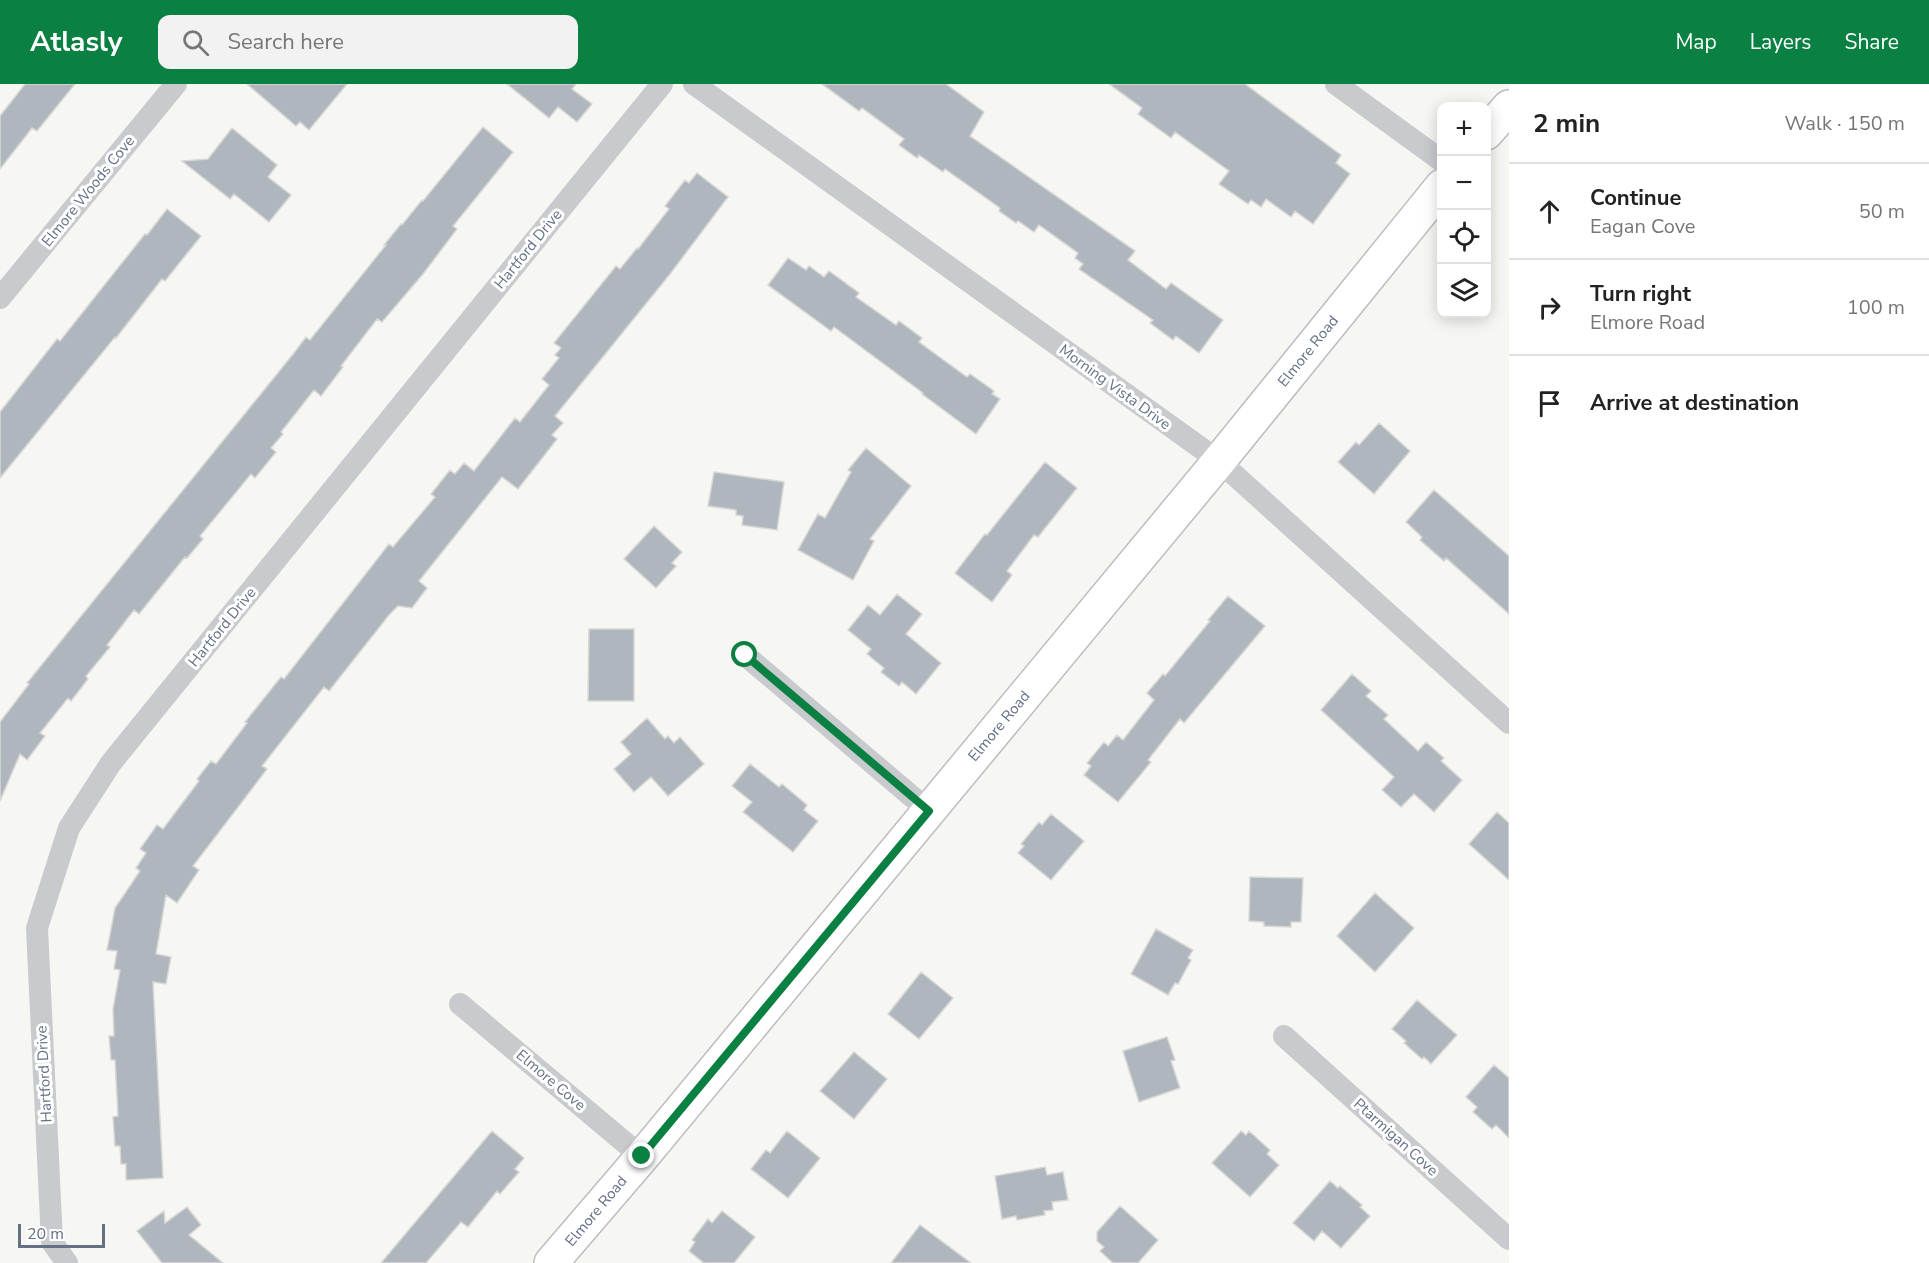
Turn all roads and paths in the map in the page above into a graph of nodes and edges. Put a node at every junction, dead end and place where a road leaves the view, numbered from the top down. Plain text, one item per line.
1 (176, 84) edge
2 (662, 84) edge
3 (694, 84) edge
4 (1336, 84) edge
5 (1509, 107) edge
6 (1491, 127) edge
7 (1437, 157) edge
8 (1437, 192) edge
9 (0, 298) edge
10 (1219, 461) junction
11 (745, 655) dead end
12 (1509, 723) edge
13 (929, 811) junction
14 (460, 1004) dead end
15 (1284, 1036) dead end
16 (642, 1156) junction
17 (1509, 1239) edge
18 (67, 1263) edge
19 (551, 1263) edge

1 - 9 street, Elmore Woods Cove
2 - 18 street, Hartford Drive
3 - 10 street, Morning Vista Drive
4 - 7 street
5 - 6 street
8 - 10 street, Elmore Road
10 - 12 street, Morning Vista Drive
10 - 13 street, Elmore Road
11 - 13 street
13 - 16 street, Elmore Road
14 - 16 street, Elmore Cove
15 - 17 street, Ptarmigan Cove
16 - 19 street, Elmore Road

